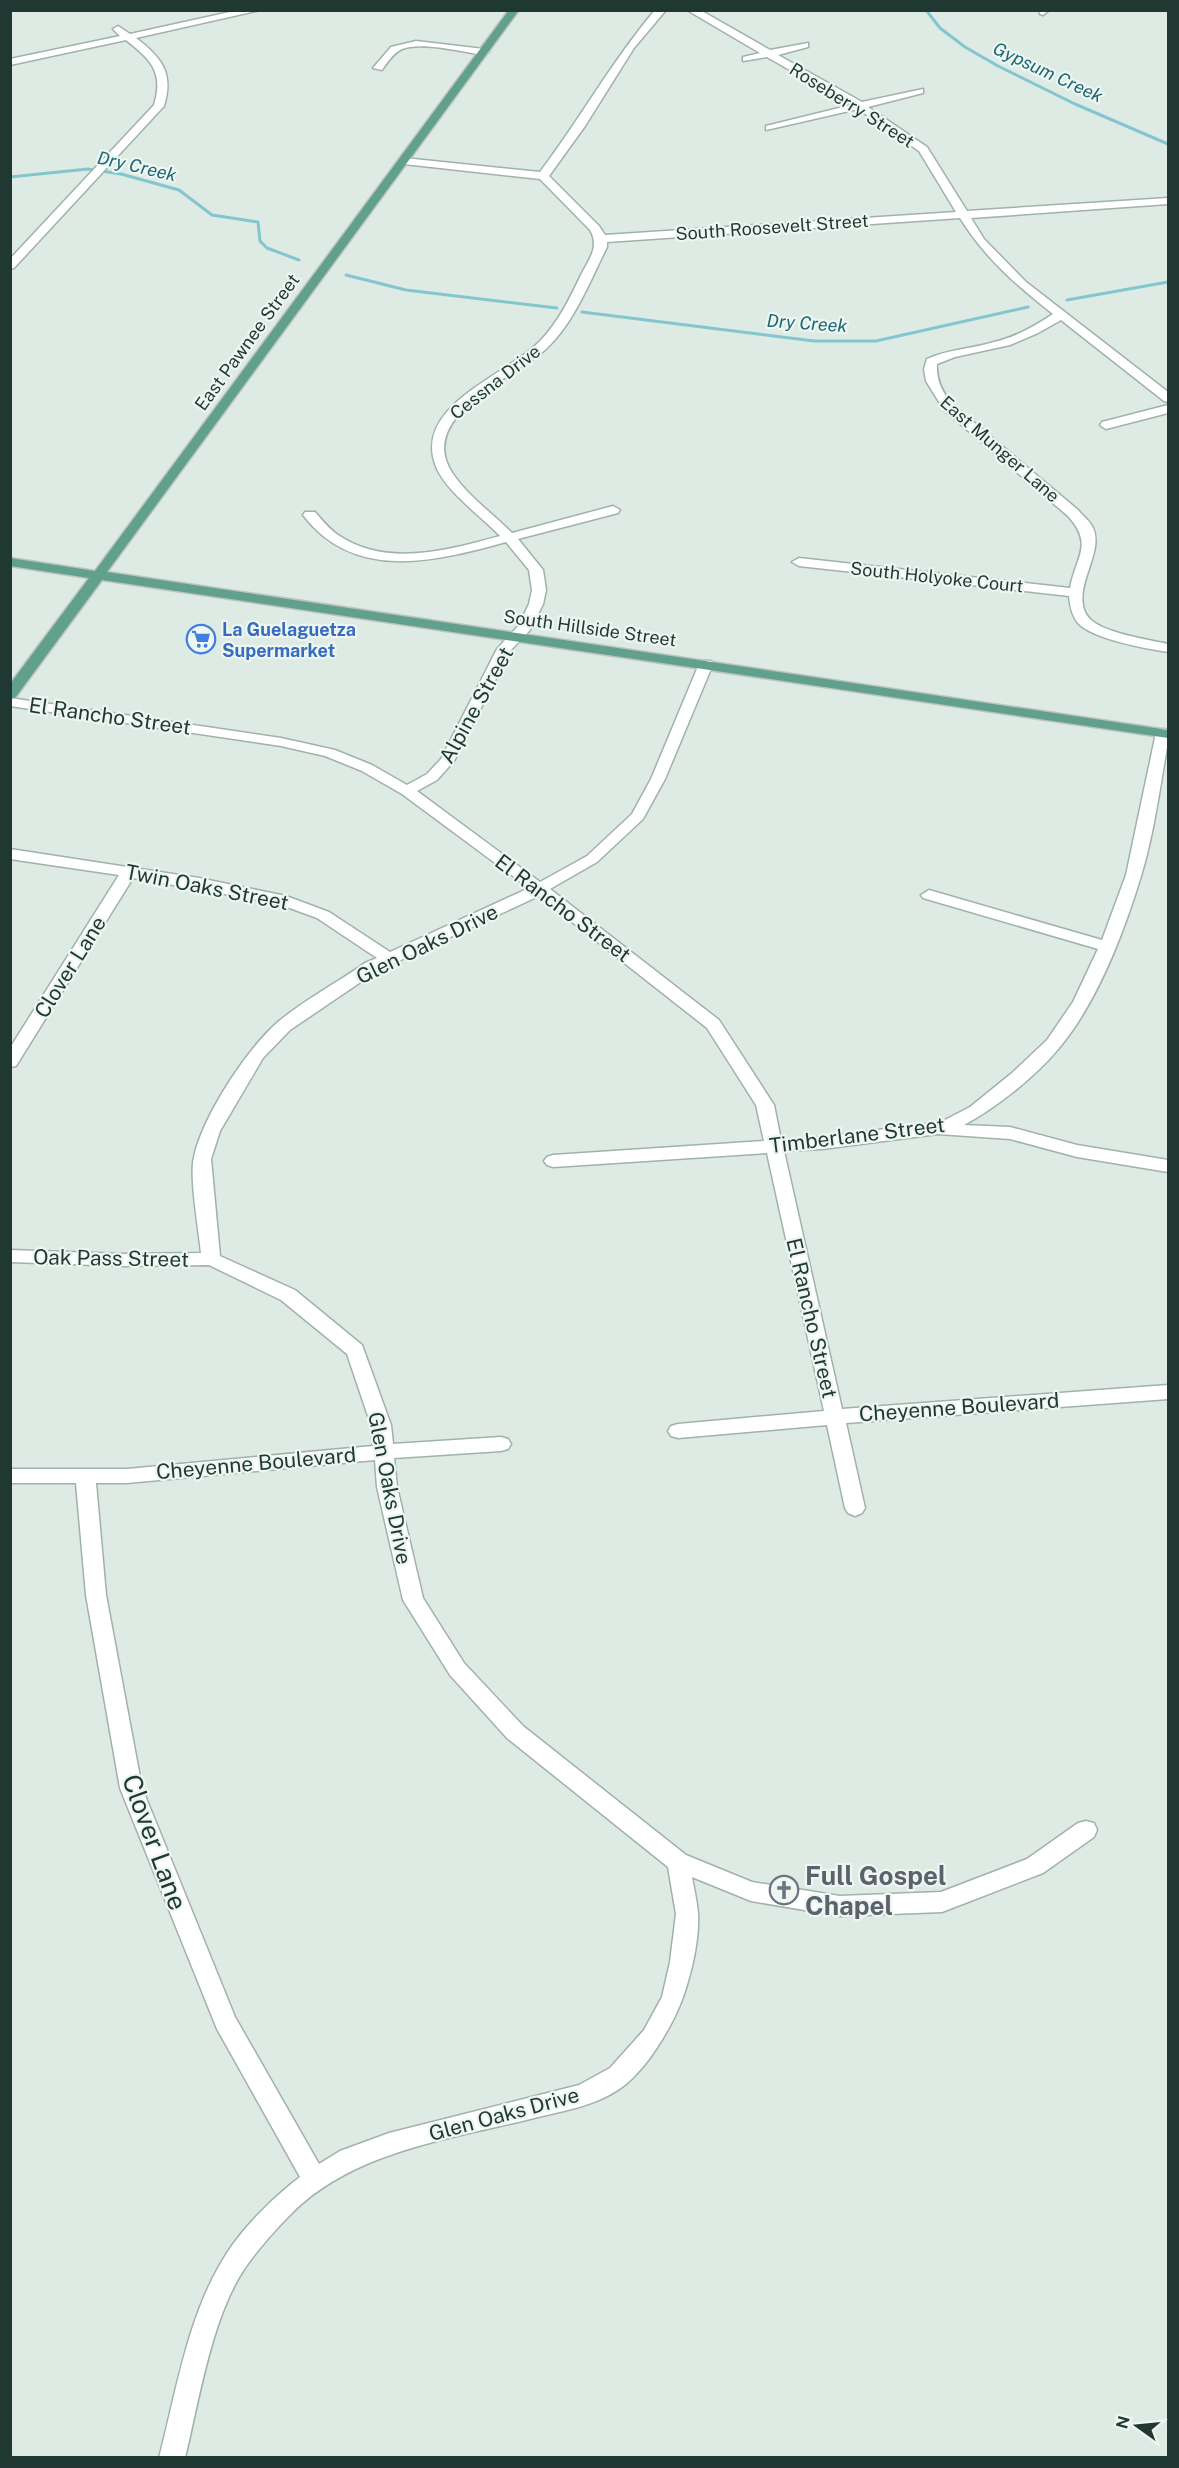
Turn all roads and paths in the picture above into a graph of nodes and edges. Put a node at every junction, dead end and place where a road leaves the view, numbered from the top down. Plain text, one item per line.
1 (204, 10) edge
2 (255, 10) edge
3 (514, 10) edge
4 (661, 10) edge
5 (692, 10) edge
6 (118, 29) junction
7 (129, 38) junction
8 (804, 45) dead end
9 (10, 51) edge
10 (484, 52) junction
11 (768, 54) junction
12 (747, 59) dead end
13 (10, 62) edge
14 (378, 68) dead end
15 (919, 91) dead end
16 (859, 105) junction
17 (770, 128) dead end
18 (404, 161) junction
19 (543, 176) junction
20 (1168, 201) edge
21 (966, 214) junction
22 (601, 239) junction
23 (10, 266) edge
24 (1060, 315) junction
25 (1168, 398) edge
26 (1168, 409) edge
27 (1106, 425) dead end
28 (613, 510) dead end
29 (310, 515) dead end
30 (509, 538) junction
31 (10, 562) edge
32 (798, 562) dead end
33 (96, 576) junction
34 (1075, 593) junction
35 (514, 637) junction
36 (1168, 648) edge
37 (706, 664) junction
38 (10, 695) edge
39 (10, 702) edge
40 (1166, 733) edge
41 (407, 791) junction
42 (10, 854) edge
43 (129, 872) junction
44 (539, 888) junction
45 (929, 895) dead end
46 (1107, 947) junction
47 (389, 959) junction
48 (10, 1062) edge
49 (932, 1129) junction
50 (774, 1146) junction
51 (553, 1161) dead end
52 (1168, 1167) edge
53 (10, 1256) edge
54 (211, 1259) junction
55 (1168, 1392) edge
56 (834, 1416) junction
57 (678, 1431) dead end
58 (501, 1444) dead end
59 (383, 1452) junction
60 (10, 1476) edge
61 (85, 1476) junction
62 (855, 1508) dead end
63 (1086, 1830) dead end
64 (678, 1862) junction
65 (315, 2180) junction
66 (172, 2457) edge

1 - 6 street
2 - 7 street
3 - 10 main road, East Pawnee Street
4 - 19 street
5 - 11 street, Roseberry Street
6 - 7 street
6 - 9 street
7 - 13 street
7 - 23 street
8 - 11 street
10 - 14 street
10 - 18 main road, East Pawnee Street
11 - 12 street
11 - 16 street, Roseberry Street
15 - 16 street
16 - 17 street
16 - 21 street, Roseberry Street
18 - 19 street
18 - 33 main road, East Pawnee Street
19 - 22 street
20 - 21 street, South Roosevelt Street
21 - 22 street, South Roosevelt Street
21 - 24 street, Roseberry Street
22 - 30 street, Cessna Drive
24 - 25 street, Roseberry Street
24 - 34 street, East Munger Lane
26 - 27 street
28 - 30 street
29 - 30 street
30 - 35 street, Cessna Drive
31 - 33 main road, South Hillside Street
32 - 34 street, South Holyoke Court
33 - 35 main road, South Hillside Street
33 - 38 main road, East Pawnee Street
34 - 36 street
35 - 37 main road, South Hillside Street
35 - 41 street, Alpine Street
37 - 40 main road, South Hillside Street
37 - 44 street, Glen Oaks Drive
39 - 41 street, El Rancho Street
40 - 46 street, Timberlane Street
41 - 44 street, El Rancho Street
42 - 43 street, Twin Oaks Street
43 - 47 street, Twin Oaks Street
43 - 48 street, Clover Lane
44 - 47 street, Glen Oaks Drive
44 - 50 street, El Rancho Street
45 - 46 street
46 - 49 street, Timberlane Street
47 - 54 street, Glen Oaks Drive
49 - 50 street, Timberlane Street
49 - 52 street
50 - 51 street, Timberlane Street
50 - 56 street, El Rancho Street
53 - 54 street, Oak Pass Street
54 - 59 street, Glen Oaks Drive
55 - 56 street, Cheyenne Boulevard
56 - 57 street, Cheyenne Boulevard
56 - 62 street, El Rancho Street
58 - 59 street, Cheyenne Boulevard
59 - 61 street, Cheyenne Boulevard
59 - 64 street, Glen Oaks Drive
60 - 61 street, Cheyenne Boulevard
61 - 65 street, Clover Lane
63 - 64 street
64 - 65 street, Glen Oaks Drive
65 - 66 street, Glen Oaks Drive

